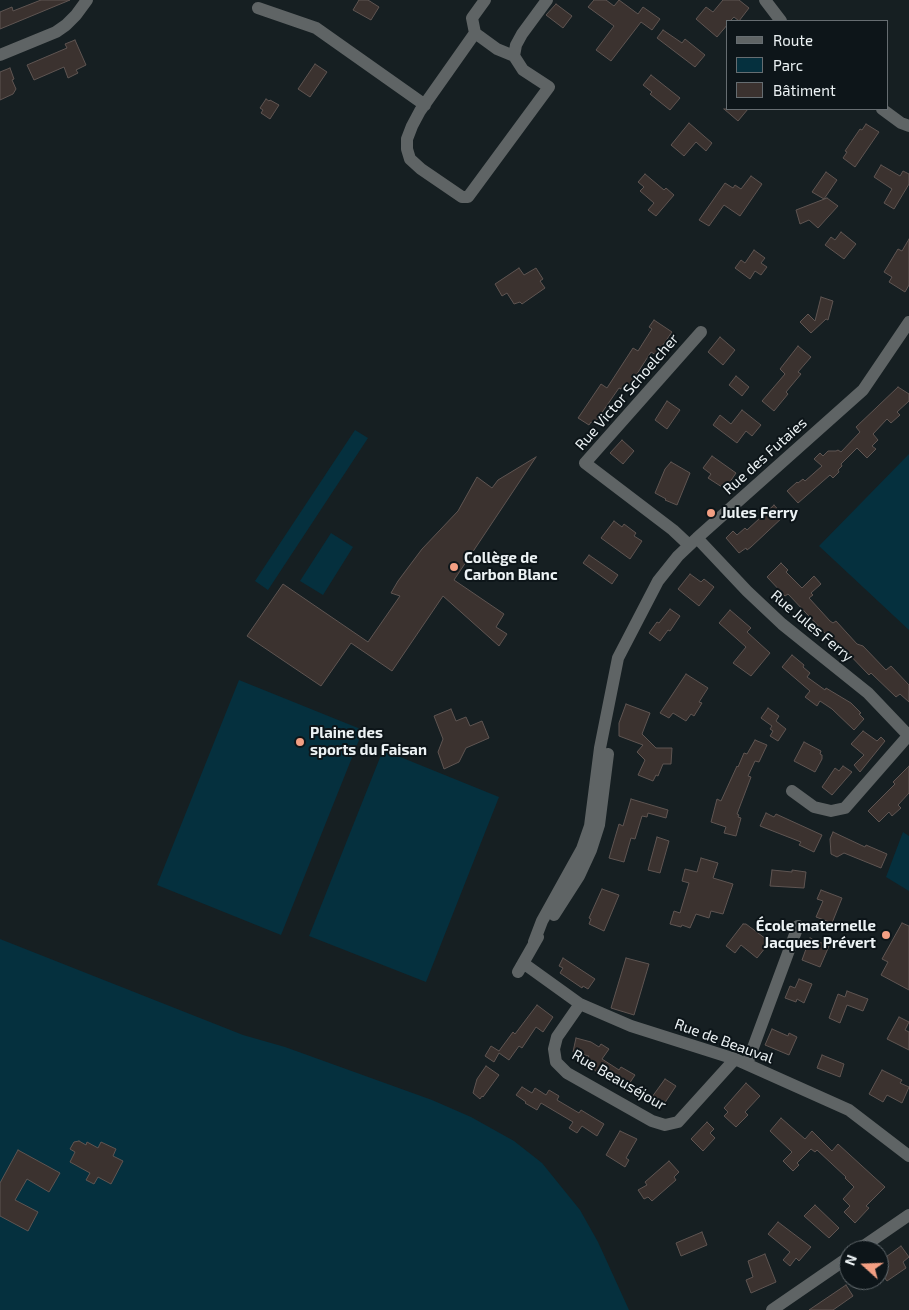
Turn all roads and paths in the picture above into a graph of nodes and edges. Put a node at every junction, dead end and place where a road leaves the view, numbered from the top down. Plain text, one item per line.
1 (87, 0) edge
2 (485, 0) edge
3 (547, 0) edge
4 (766, 0) edge
5 (258, 8) dead end
6 (780, 20) edge
7 (475, 33) junction
8 (0, 55) edge
9 (514, 56) junction
10 (425, 105) junction
11 (883, 110) edge
12 (909, 126) edge
13 (909, 322) edge
14 (701, 332) dead end
15 (693, 542) junction
16 (909, 736) edge
17 (792, 791) dead end
18 (798, 926) dead end
19 (520, 967) joint
20 (580, 1004) junction
21 (741, 1062) junction
22 (909, 1156) edge
23 (909, 1215) edge
24 (873, 1240) edge
25 (839, 1264) edge
26 (772, 1310) edge

1 - 8 street
2 - 7 street
3 - 9 street
4 - 6 street
5 - 10 street
7 - 9 street
7 - 10 street
9 - 10 street
11 - 12 street
13 - 15 street, Rue des Futaies
14 - 15 street, Rue Victor Schoelcher
15 - 16 street, Rue Jules Ferry
15 - 19 street, Rue des Futaies
16 - 17 street
18 - 21 street
19 - 20 street, Rue de Beauval
20 - 21 street, Rue de Beauval
20 - 21 street, Rue Beauséjour
21 - 22 street, Rue de Beauval
23 - 24 street
25 - 26 street

